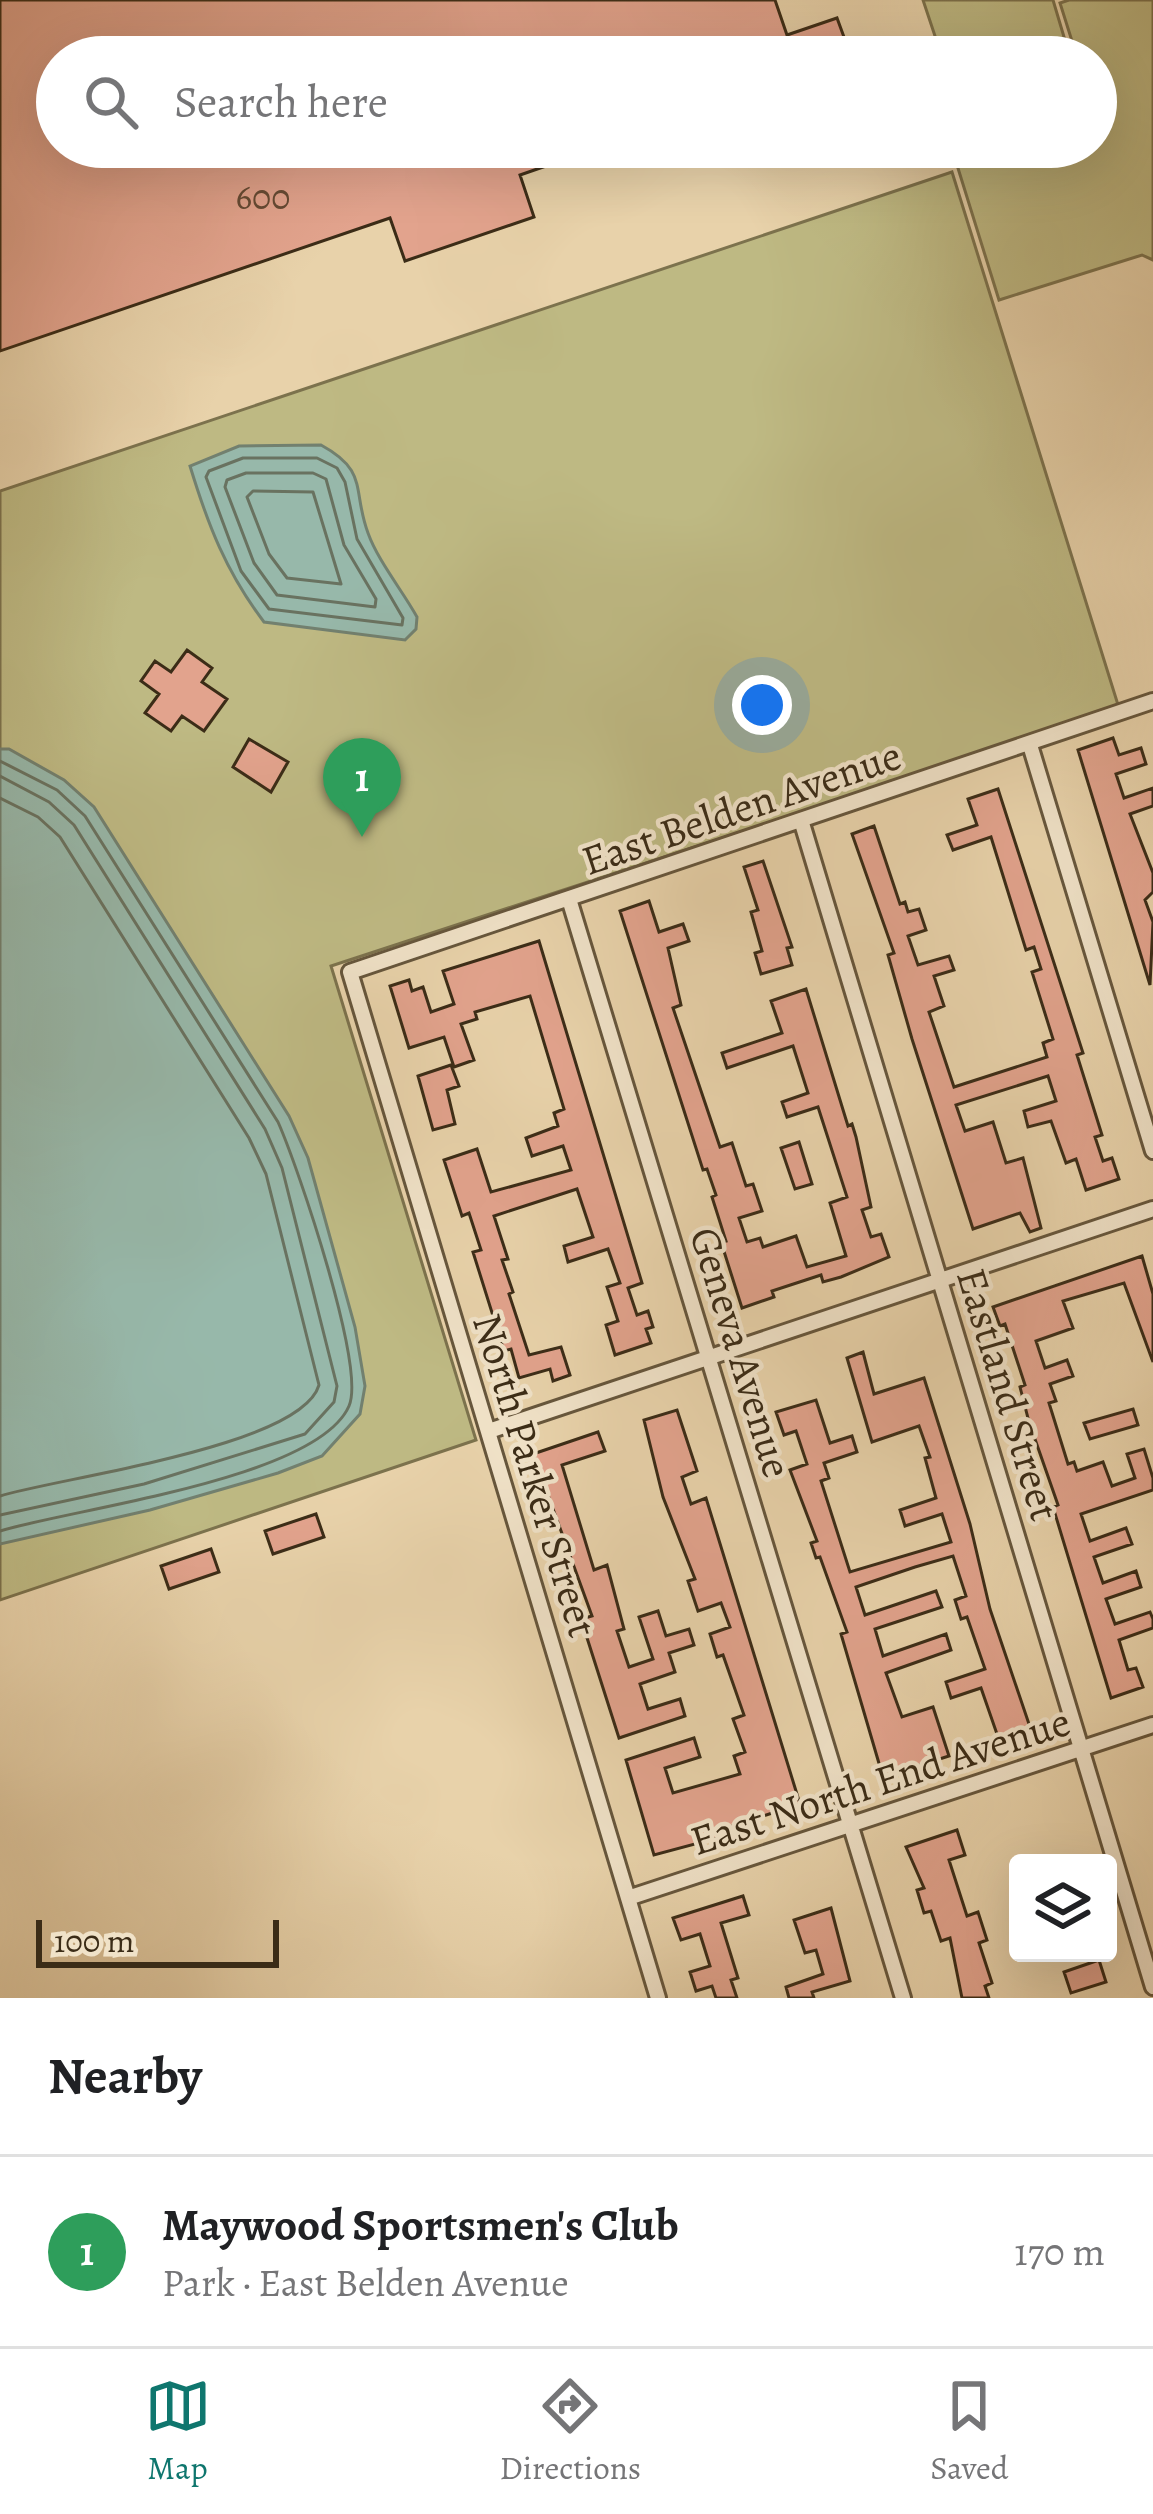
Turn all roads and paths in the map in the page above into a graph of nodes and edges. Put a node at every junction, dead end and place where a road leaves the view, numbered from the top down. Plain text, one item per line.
1 (1153, 701) edge
2 (1030, 746) junction
3 (801, 820) junction
4 (569, 899) junction
5 (350, 972) joint
6 (1153, 1151) edge
7 (1153, 1209) edge
8 (940, 1280) junction
9 (709, 1357) junction
10 (489, 1430) junction
11 (1153, 1725) edge
12 (1081, 1749) junction
13 (852, 1824) junction
14 (628, 1898) junction
15 (1153, 1987) edge
16 (658, 1998) edge
17 (903, 1998) edge

1 - 2 street, East Belden Avenue
2 - 3 street, East Belden Avenue
2 - 6 street
3 - 4 street, East Belden Avenue
3 - 8 street, Eastland Street
4 - 5 street, East Belden Avenue
4 - 9 street, Geneva Avenue
5 - 10 street, North Parker Street
7 - 8 street
8 - 9 street
8 - 12 street, Eastland Street
9 - 10 street
9 - 13 street, Geneva Avenue
10 - 14 street, North Parker Street
11 - 12 street, East North End Avenue
12 - 13 street, East North End Avenue
12 - 15 street, Eastland Street
13 - 14 street, East North End Avenue
13 - 17 street, Geneva Avenue
14 - 16 street, North Parker Street

